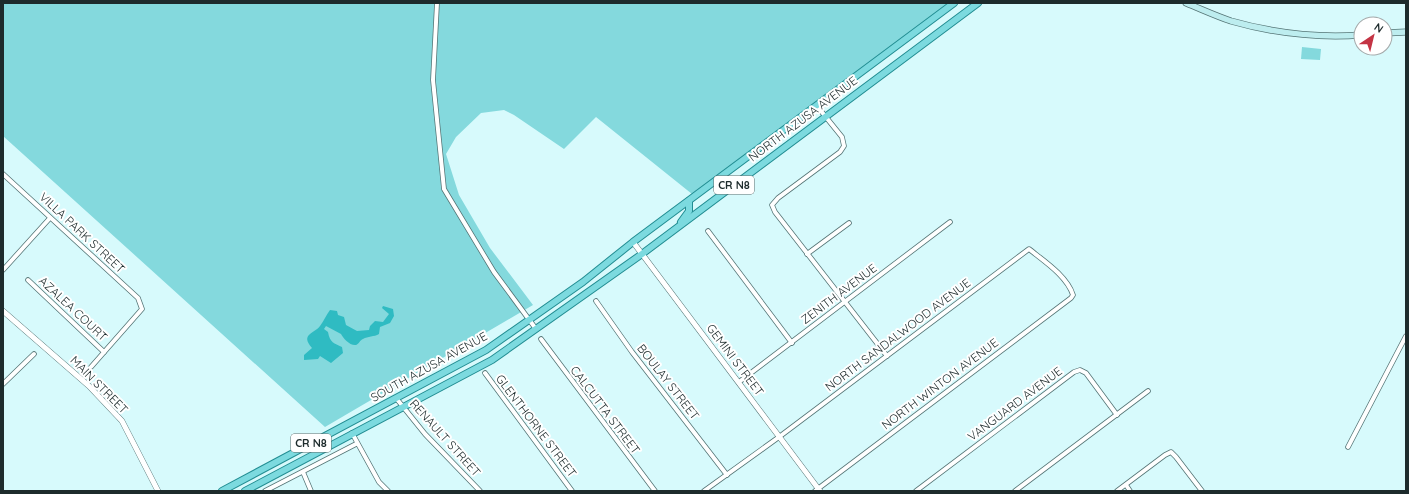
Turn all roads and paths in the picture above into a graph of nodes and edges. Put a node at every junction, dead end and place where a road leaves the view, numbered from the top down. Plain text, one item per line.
1 (437, 3) edge
2 (954, 3) edge
3 (978, 3) edge
4 (1186, 3) edge
5 (1406, 32) edge
6 (1393, 33) edge
7 (1353, 35) edge
8 (817, 106) junction
9 (825, 116) junction
10 (3, 174) edge
11 (689, 201) junction
12 (50, 218) junction
13 (849, 222) dead end
14 (950, 222) dead end
15 (678, 227) junction
16 (708, 231) dead end
17 (634, 242) junction
18 (642, 254) junction
19 (807, 254) junction
20 (3, 270) edge
21 (28, 280) dead end
22 (1073, 294) joint
23 (596, 300) dead end
24 (844, 303) junction
25 (3, 311) edge
26 (528, 319) junction
27 (536, 329) junction
28 (1406, 336) edge
29 (541, 339) dead end
30 (792, 342) junction
31 (104, 352) junction
32 (34, 354) dead end
33 (887, 356) junction
34 (91, 367) dead end
35 (485, 373) dead end
36 (739, 382) junction
37 (3, 384) edge
38 (1148, 391) dead end
39 (396, 398) junction
40 (403, 408) junction
41 (1117, 415) junction
42 (352, 434) junction
43 (779, 437) junction
44 (356, 444) junction
45 (1348, 447) dead end
46 (269, 466) junction
47 (303, 472) junction
48 (727, 475) junction
49 (274, 476) junction
50 (1126, 485) junction
51 (818, 490) edge
52 (158, 491) edge
53 (222, 491) edge
54 (245, 491) edge
55 (265, 491) edge
56 (311, 491) edge
57 (388, 491) edge
58 (480, 491) edge
59 (572, 491) edge
60 (655, 491) edge
61 (704, 491) edge
62 (916, 491) edge
63 (1014, 491) edge
64 (1117, 491) edge
65 (1130, 491) edge
66 (1202, 491) edge

1 - 26 street
2 - 8 main road, NORTH AZUSA AVENUE / CR N8
3 - 9 main road, NORTH AZUSA AVENUE / CR N8
4 - 7 main road
5 - 6 main road
8 - 9 street
8 - 11 main road, NORTH AZUSA AVENUE / CR N8
9 - 15 main road, NORTH AZUSA AVENUE / CR N8
9 - 19 street
10 - 12 street, VILLA PARK STREET
11 - 15 main road
11 - 17 main road, NORTH AZUSA AVENUE / CR N8
12 - 20 street
12 - 31 street, VILLA PARK STREET
13 - 19 street
14 - 24 street, ZENITH AVENUE
15 - 18 main road, NORTH AZUSA AVENUE / CR N8
16 - 30 street
17 - 18 street, GEMINI STREET
17 - 26 main road, SOUTH AZUSA AVENUE / CR N8
18 - 27 main road, SOUTH AZUSA AVENUE / CR N8
18 - 36 street, GEMINI STREET
19 - 24 street
21 - 31 street, AZALEA COURT
22 - 33 street, NORTH SANDALWOOD AVENUE
22 - 51 street, NORTH WINTON AVENUE
23 - 48 street, BOULAY STREET
24 - 30 street, ZENITH AVENUE
24 - 33 street
25 - 52 street, MAIN STREET
26 - 27 street
26 - 39 main road, SOUTH AZUSA AVENUE / CR N8
27 - 40 main road, SOUTH AZUSA AVENUE / CR N8
28 - 45 street
29 - 60 street, CALCUTTA STREET
30 - 36 street, ZENITH AVENUE
31 - 34 street
32 - 37 street
33 - 43 street, NORTH SANDALWOOD AVENUE
35 - 59 street, GLENTHORNE STREET
36 - 43 street, GEMINI STREET
38 - 41 street
39 - 40 street, RENAULT STREET
39 - 46 main road, SOUTH AZUSA AVENUE / CR N8
40 - 42 main road, SOUTH AZUSA AVENUE / CR N8
40 - 58 street, RENAULT STREET
41 - 62 street, VANGUARD AVENUE
41 - 63 street
42 - 44 street
42 - 49 main road, SOUTH AZUSA AVENUE / CR N8
43 - 48 street, NORTH SANDALWOOD AVENUE
43 - 51 street, GEMINI STREET
44 - 47 street
44 - 57 street
46 - 49 main road
46 - 53 main road, SOUTH AZUSA AVENUE / CR N8
47 - 55 street
47 - 56 street
48 - 61 street, NORTH SANDALWOOD AVENUE
49 - 54 main road, SOUTH AZUSA AVENUE / CR N8
50 - 64 street
50 - 65 street
50 - 66 street

